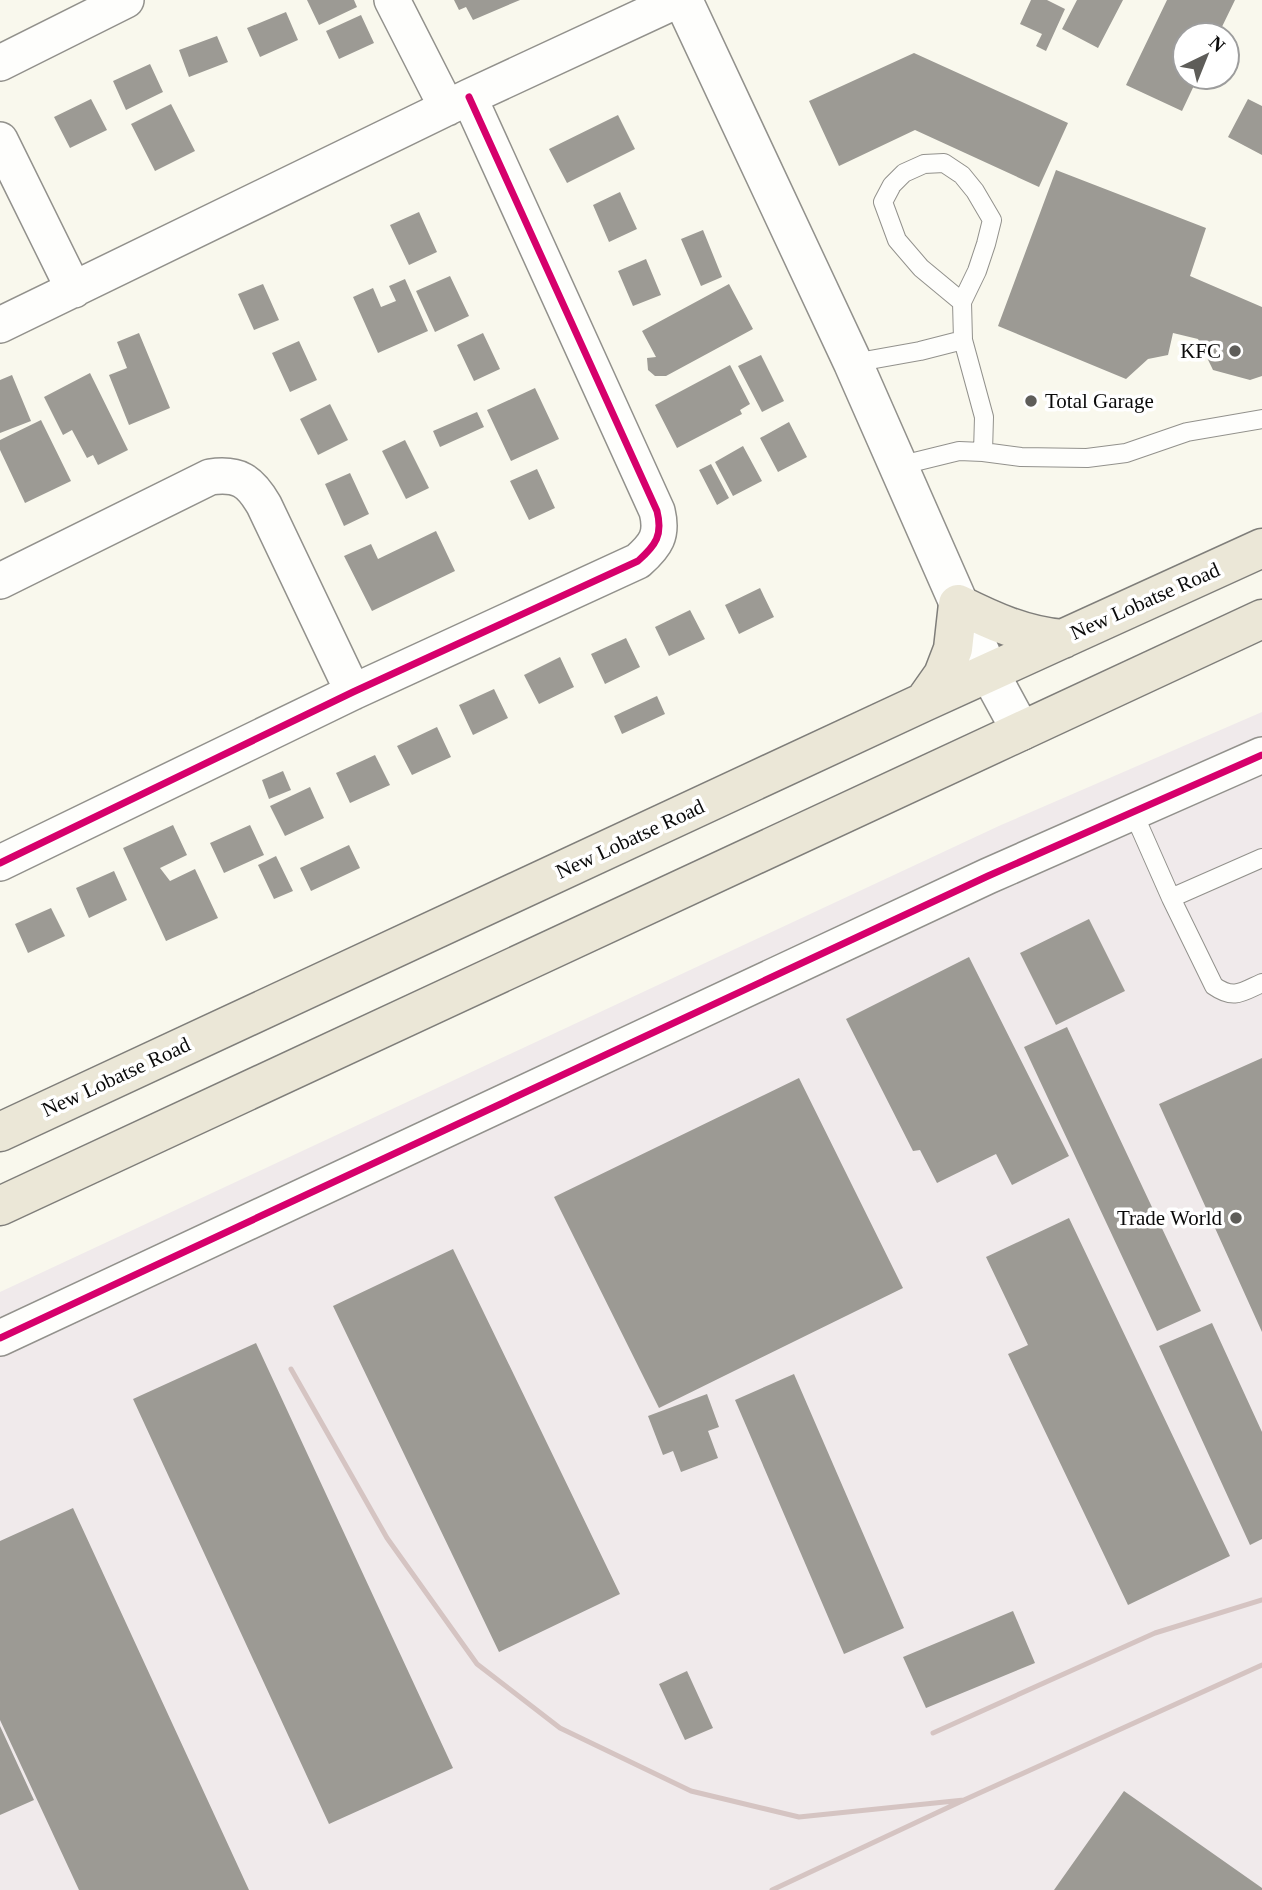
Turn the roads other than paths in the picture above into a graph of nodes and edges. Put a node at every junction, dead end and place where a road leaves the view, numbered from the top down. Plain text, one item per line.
1 (126, 0) edge
2 (393, 0) edge
3 (678, 0) edge
4 (683, 0) edge
5 (0, 63) edge
6 (458, 103) junction
7 (0, 141) edge
8 (74, 290) junction
9 (962, 302) junction
10 (0, 325) edge
11 (964, 340) junction
12 (853, 363) junction
13 (1262, 419) edge
14 (983, 452) junction
15 (898, 466) junction
16 (1262, 548) edge
17 (0, 582) edge
18 (958, 604) junction
19 (1262, 619) edge
20 (1063, 639) junction
21 (989, 672) junction
22 (353, 692) junction
23 (924, 702) junction
24 (1021, 731) junction
25 (1262, 755) edge
26 (1133, 812) junction
27 (1262, 858) edge
28 (0, 863) edge
29 (1171, 898) junction
30 (1262, 983) edge
31 (0, 1132) edge
32 (0, 1206) edge
33 (0, 1338) edge

1 - 5 street
2 - 6 street
3 - 6 street
4 - 12 street
6 - 8 street
6 - 22 street
7 - 8 street
8 - 10 street
9 - 9 lane
9 - 11 lane
11 - 12 lane
11 - 14 lane
12 - 15 street
13 - 14 lane
14 - 15 lane
15 - 18 street
16 - 20 main road, New Lobatse Road
17 - 22 street
18 - 20 main road
18 - 21 street
18 - 23 main road
19 - 24 main road
20 - 21 main road, New Lobatse Road
21 - 23 main road, New Lobatse Road
21 - 24 street
22 - 28 street
23 - 31 main road, New Lobatse Road
24 - 32 main road
25 - 26 street
26 - 29 lane
26 - 33 street
27 - 29 lane
29 - 30 lane

